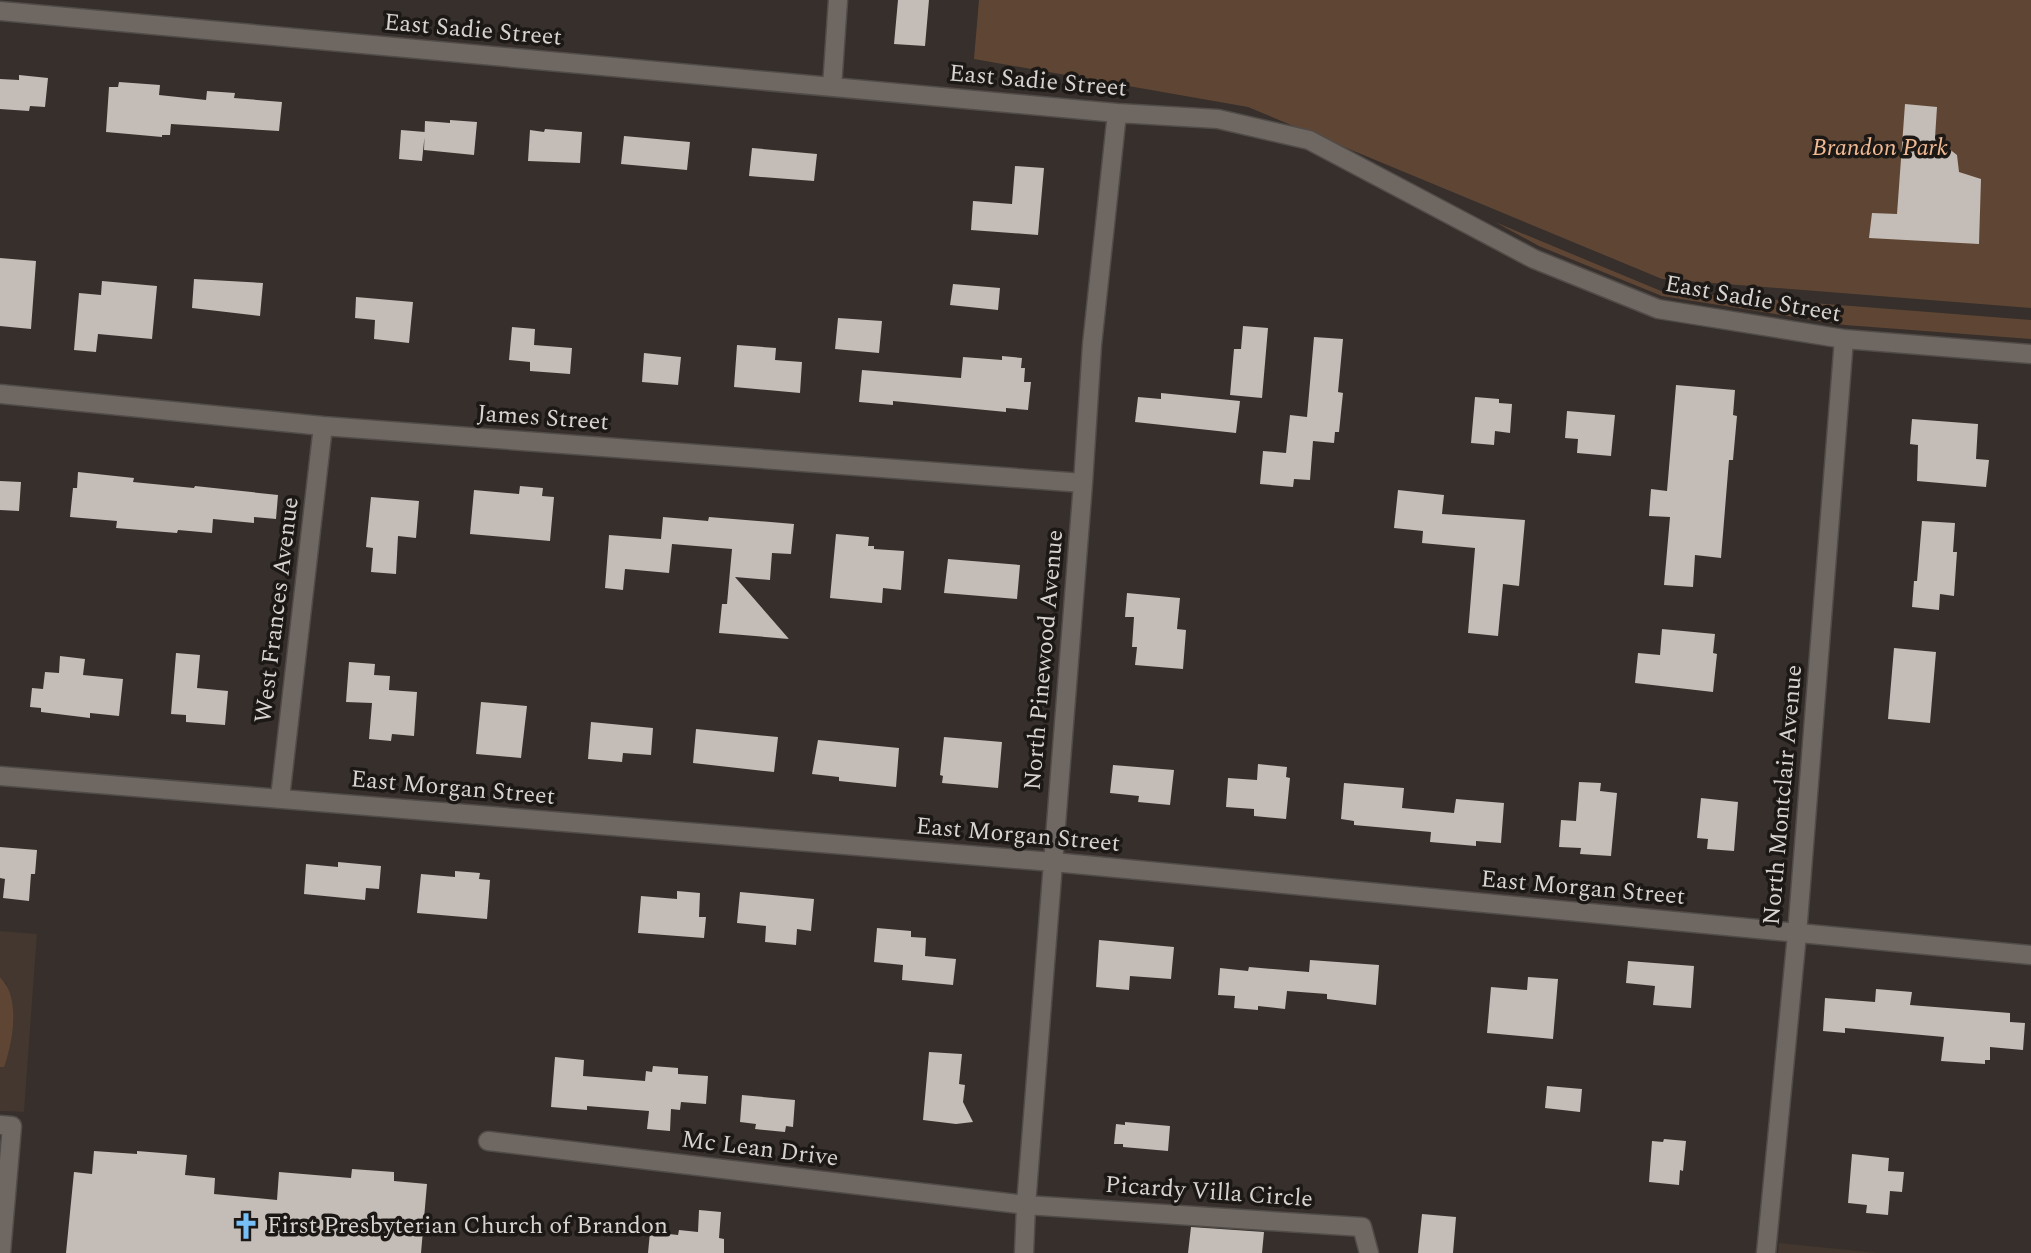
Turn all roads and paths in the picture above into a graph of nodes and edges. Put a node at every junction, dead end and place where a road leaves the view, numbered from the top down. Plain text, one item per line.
1 (838, 0) edge
2 (0, 11) edge
3 (832, 87) junction
4 (1116, 113) junction
5 (1844, 340) junction
6 (2031, 354) edge
7 (0, 394) edge
8 (323, 426) junction
9 (1083, 483) junction
10 (0, 776) edge
11 (280, 799) junction
12 (1053, 862) junction
13 (1797, 934) junction
14 (2031, 955) edge
15 (6, 1125) edge
16 (488, 1141) dead end
17 (1026, 1205) junction
18 (1, 1253) edge
19 (1024, 1253) edge
20 (1369, 1253) edge
21 (1766, 1253) edge

1 - 3 street
2 - 3 street, East Sadie Street
3 - 4 street, East Sadie Street
4 - 5 street, East Sadie Street
4 - 9 street, North Pinewood Avenue
5 - 6 street, East Sadie Street
5 - 13 street, North Montclair Avenue
7 - 8 street, James Street
8 - 9 street, James Street
8 - 11 street, West Frances Avenue
9 - 12 street, North Pinewood Avenue
10 - 11 street, East Morgan Street
11 - 12 street, East Morgan Street
12 - 13 street, East Morgan Street
12 - 17 street, North Pinewood Avenue
13 - 14 street, East Morgan Street
13 - 21 street, North Montclair Avenue
15 - 18 street
16 - 17 street, Mc Lean Drive
17 - 19 street, North Pinewood Avenue
17 - 20 street, Picardy Villa Circle

